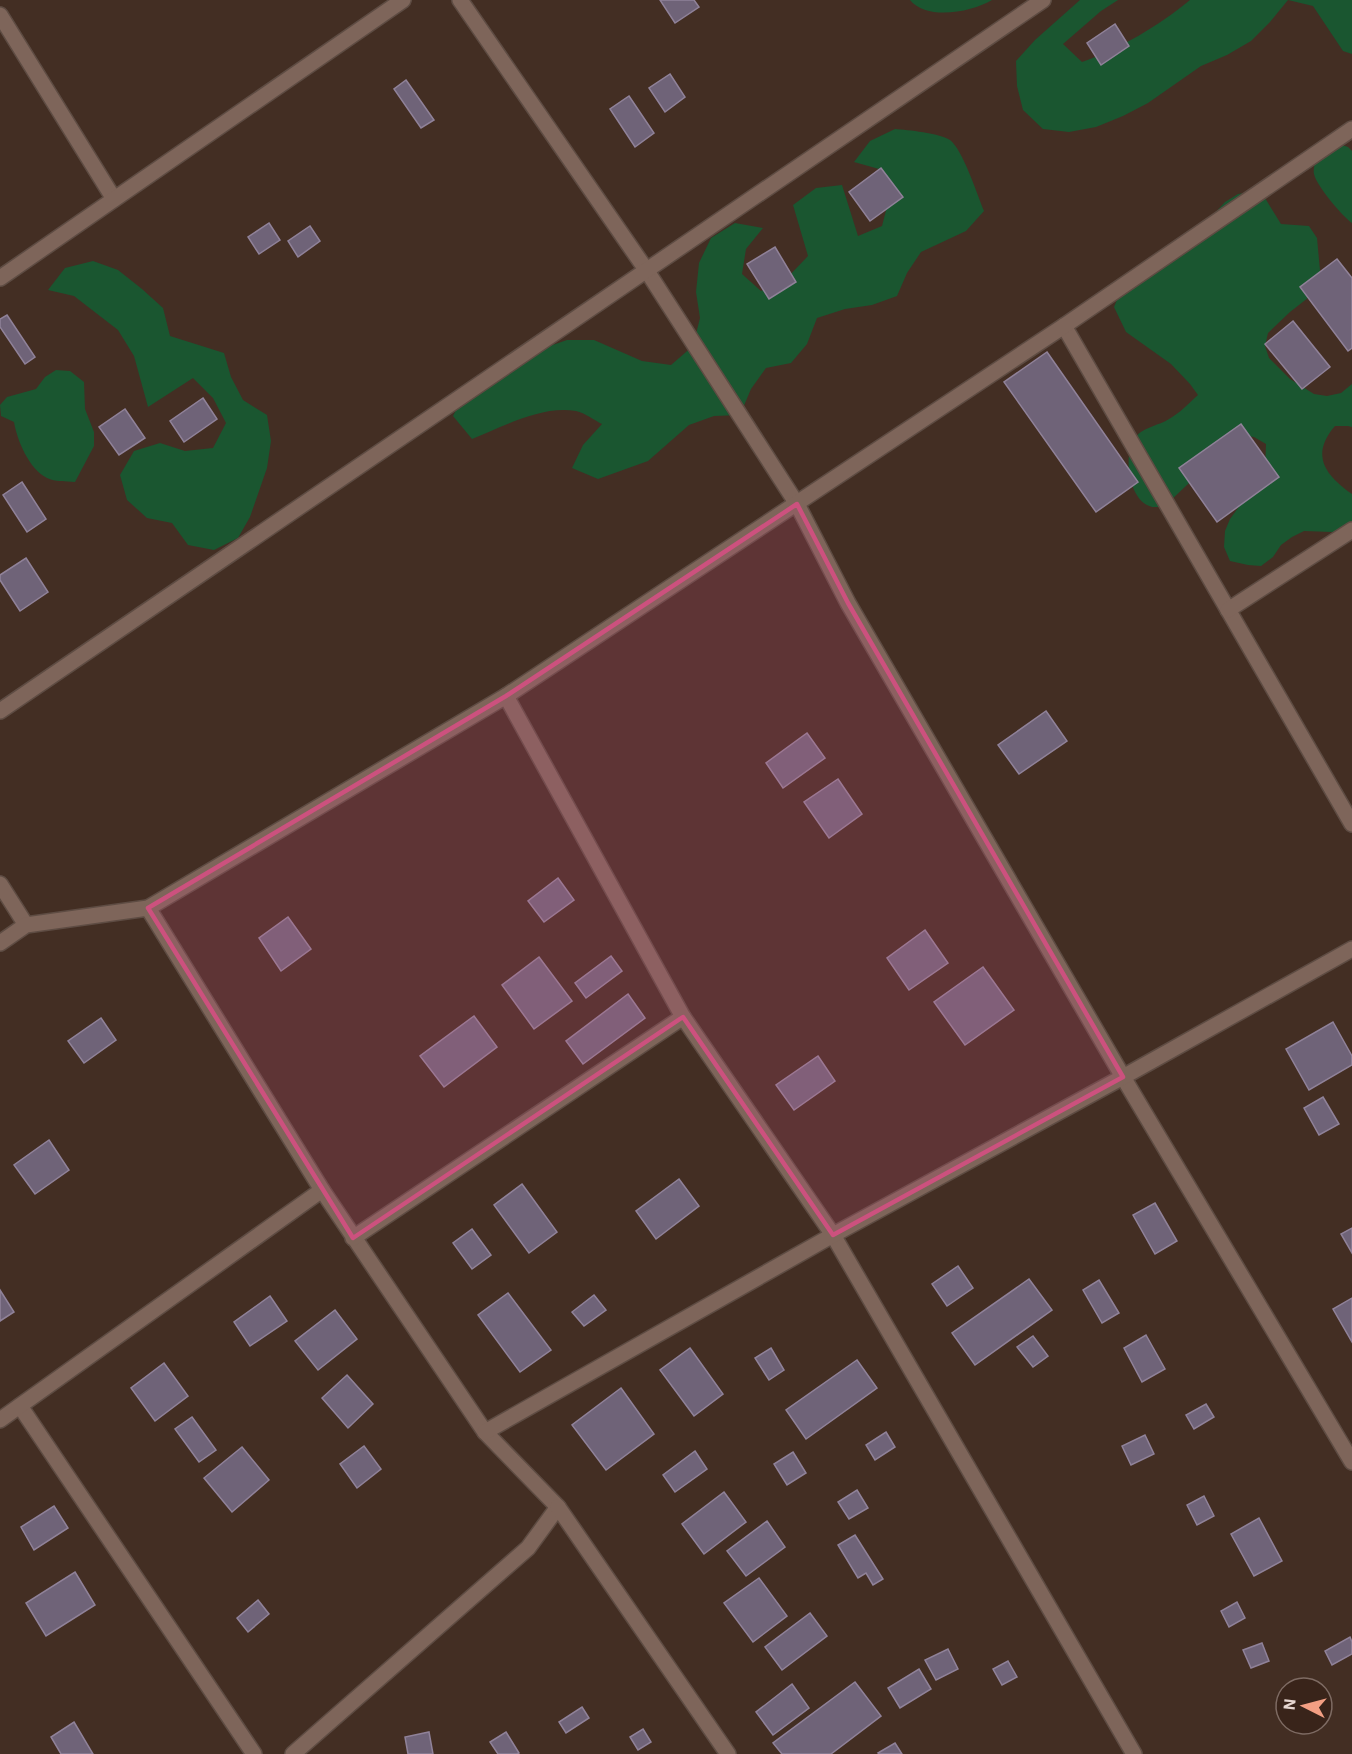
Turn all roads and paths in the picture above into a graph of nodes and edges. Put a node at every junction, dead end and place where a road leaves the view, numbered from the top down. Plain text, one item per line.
1 (403, 0) edge
2 (460, 0) edge
3 (1043, 0) edge
4 (0, 15) edge
5 (1352, 129) edge
6 (114, 199) junction
7 (647, 271) junction
8 (0, 278) edge
9 (1064, 326) junction
10 (796, 504) junction
11 (1352, 530) edge
12 (1228, 610) junction
13 (506, 696) junction
14 (0, 711) edge
15 (1352, 824) edge
16 (0, 884) edge
17 (148, 908) junction
18 (26, 925) junction
19 (0, 943) edge
20 (1352, 948) edge
21 (683, 1017) junction
22 (1123, 1077) junction
23 (322, 1190) junction
24 (833, 1236) junction
25 (353, 1238) junction
26 (20, 1406) junction
27 (0, 1420) edge
28 (485, 1432) junction
29 (1352, 1462) edge
30 (558, 1507) junction
31 (254, 1754) edge
32 (293, 1754) edge
33 (728, 1754) edge
34 (1134, 1754) edge

1 - 6 street
2 - 7 street
3 - 7 street
4 - 6 street
5 - 9 street
6 - 8 street
7 - 10 street
7 - 14 street
9 - 10 street
9 - 12 street
10 - 13 street
10 - 22 street
11 - 12 street
12 - 15 street
13 - 17 street
13 - 21 street
16 - 18 street
17 - 18 street
17 - 23 street
18 - 19 street
20 - 22 street
21 - 24 street
21 - 25 street
22 - 24 street
22 - 29 street
23 - 25 street
23 - 26 street
24 - 28 street
24 - 34 street
25 - 28 street
26 - 27 street
26 - 31 street
28 - 30 street
30 - 32 street
30 - 33 street

